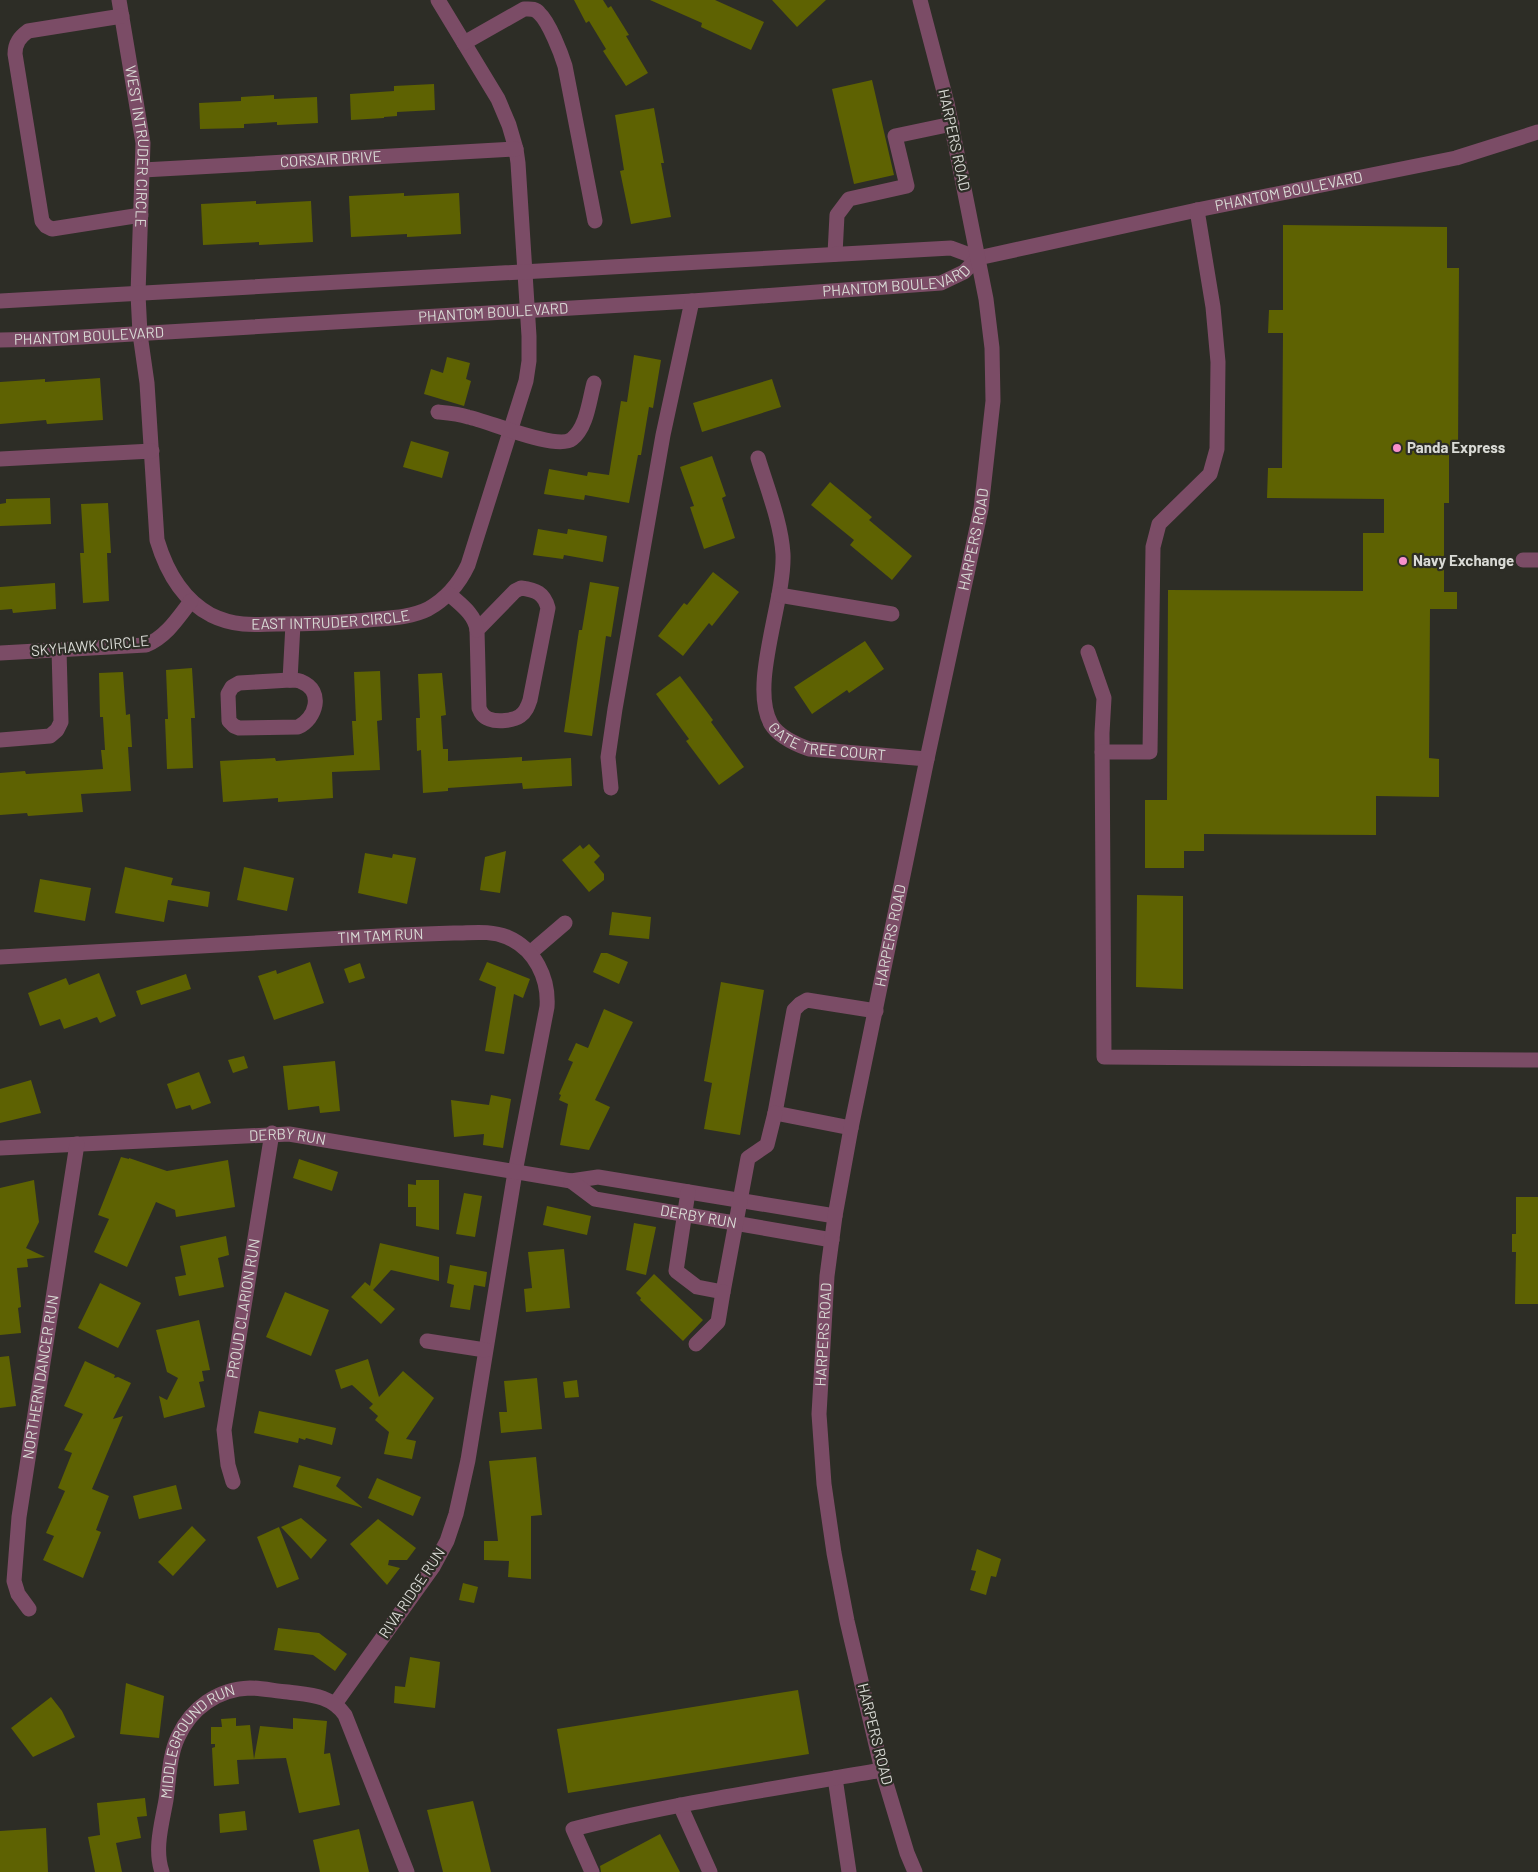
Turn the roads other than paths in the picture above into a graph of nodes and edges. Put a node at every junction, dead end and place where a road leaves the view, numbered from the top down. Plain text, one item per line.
1 (119, 0) edge
2 (438, 0) edge
3 (920, 0) edge
4 (122, 16) junction
5 (464, 43) junction
6 (952, 124) junction
7 (1538, 132) edge
8 (516, 149) junction
9 (143, 170) junction
10 (1197, 210) junction
11 (141, 215) junction
12 (595, 221) dead end
13 (835, 254) junction
14 (978, 258) junction
15 (525, 271) junction
16 (138, 294) junction
17 (0, 301) edge
18 (692, 301) junction
19 (527, 311) junction
20 (140, 334) junction
21 (0, 340) edge
22 (594, 383) dead end
23 (438, 412) dead end
24 (511, 430) junction
25 (152, 451) junction
26 (758, 458) dead end
27 (0, 460) edge
28 (449, 594) junction
29 (779, 594) junction
30 (191, 601) junction
31 (892, 614) dead end
32 (293, 624) junction
33 (477, 630) junction
34 (59, 650) junction
35 (1088, 652) dead end
36 (0, 653) edge
37 (290, 680) junction
38 (0, 740) edge
39 (1102, 752) junction
40 (927, 759) junction
41 (611, 788) dead end
42 (566, 923) dead end
43 (530, 953) junction
44 (0, 957) edge
45 (876, 1011) junction
46 (1538, 1060) edge
47 (775, 1114) junction
48 (851, 1128) junction
49 (272, 1134) junction
50 (77, 1144) junction
51 (0, 1148) edge
52 (515, 1172) junction
53 (571, 1181) junction
54 (688, 1192) junction
55 (740, 1200) junction
56 (684, 1215) junction
57 (835, 1216) junction
58 (736, 1224) junction
59 (832, 1240) junction
60 (723, 1292) junction
61 (427, 1341) dead end
62 (696, 1344) dead end
63 (485, 1350) junction
64 (233, 1482) dead end
65 (29, 1609) dead end
66 (335, 1704) junction
67 (882, 1770) junction
68 (835, 1778) junction
69 (680, 1805) junction
70 (162, 1872) edge
71 (407, 1872) edge
72 (592, 1872) edge
73 (710, 1872) edge
74 (849, 1872) edge
75 (915, 1872) edge

1 - 4 street, WEST INTRUDER CIRCLE
2 - 5 street
3 - 6 street, HARPERS ROAD
4 - 9 street, WEST INTRUDER CIRCLE
4 - 11 street
5 - 8 street
5 - 12 street
6 - 13 street
6 - 14 street, HARPERS ROAD
7 - 10 street, PHANTOM BOULEVARD
8 - 9 street, CORSAIR DRIVE
8 - 15 street
9 - 11 street, WEST INTRUDER CIRCLE
10 - 14 street, PHANTOM BOULEVARD
10 - 39 street
11 - 16 street, WEST INTRUDER CIRCLE
13 - 14 street, PHANTOM BOULEVARD
13 - 15 street, PHANTOM BOULEVARD
14 - 18 street, PHANTOM BOULEVARD
14 - 40 street, HARPERS ROAD
15 - 16 street, PHANTOM BOULEVARD
15 - 19 street, EAST INTRUDER CIRCLE
16 - 17 street, PHANTOM BOULEVARD
16 - 20 street, EAST INTRUDER CIRCLE
18 - 19 street, PHANTOM BOULEVARD
18 - 41 street
19 - 20 street, PHANTOM BOULEVARD
19 - 24 street, EAST INTRUDER CIRCLE
20 - 21 street, PHANTOM BOULEVARD
20 - 25 street, EAST INTRUDER CIRCLE
22 - 24 street
23 - 24 street
24 - 28 street, EAST INTRUDER CIRCLE
25 - 27 street
25 - 30 street, EAST INTRUDER CIRCLE
26 - 29 street, GATE TREE COURT
28 - 32 street, EAST INTRUDER CIRCLE
28 - 33 street
29 - 31 street
29 - 40 street, GATE TREE COURT
30 - 32 street, EAST INTRUDER CIRCLE
30 - 34 street, SKYHAWK CIRCLE
32 - 37 street
33 - 33 street
34 - 36 street, SKYHAWK CIRCLE
34 - 38 street
35 - 39 street
37 - 37 street
39 - 46 street
40 - 45 street, HARPERS ROAD
42 - 43 street
43 - 44 street, TIM TAM RUN
43 - 52 street, TIM TAM RUN
45 - 47 street
45 - 48 street, HARPERS ROAD
47 - 48 street
47 - 55 street
48 - 57 street, HARPERS ROAD
49 - 50 street, DERBY RUN
49 - 52 street, DERBY RUN
49 - 64 street, PROUD CLARION RUN
50 - 51 street, DERBY RUN
50 - 65 street, NORTHERN DANCER RUN
52 - 53 street, DERBY RUN
52 - 63 street, RIVA RIDGE RUN
53 - 54 street, DERBY RUN
53 - 56 street, DERBY RUN
54 - 55 street, DERBY RUN
54 - 56 street
55 - 57 street, DERBY RUN
55 - 58 street
56 - 58 street, DERBY RUN
56 - 60 street
57 - 59 street, HARPERS ROAD
58 - 59 street, DERBY RUN
58 - 60 street
59 - 67 street, HARPERS ROAD
60 - 62 street
61 - 63 street
63 - 66 street, RIVA RIDGE RUN
66 - 70 street, MIDDLEGROUND RUN
66 - 71 street
67 - 68 street
67 - 75 street, HARPERS ROAD
68 - 69 street
68 - 74 street
69 - 72 street
69 - 73 street

